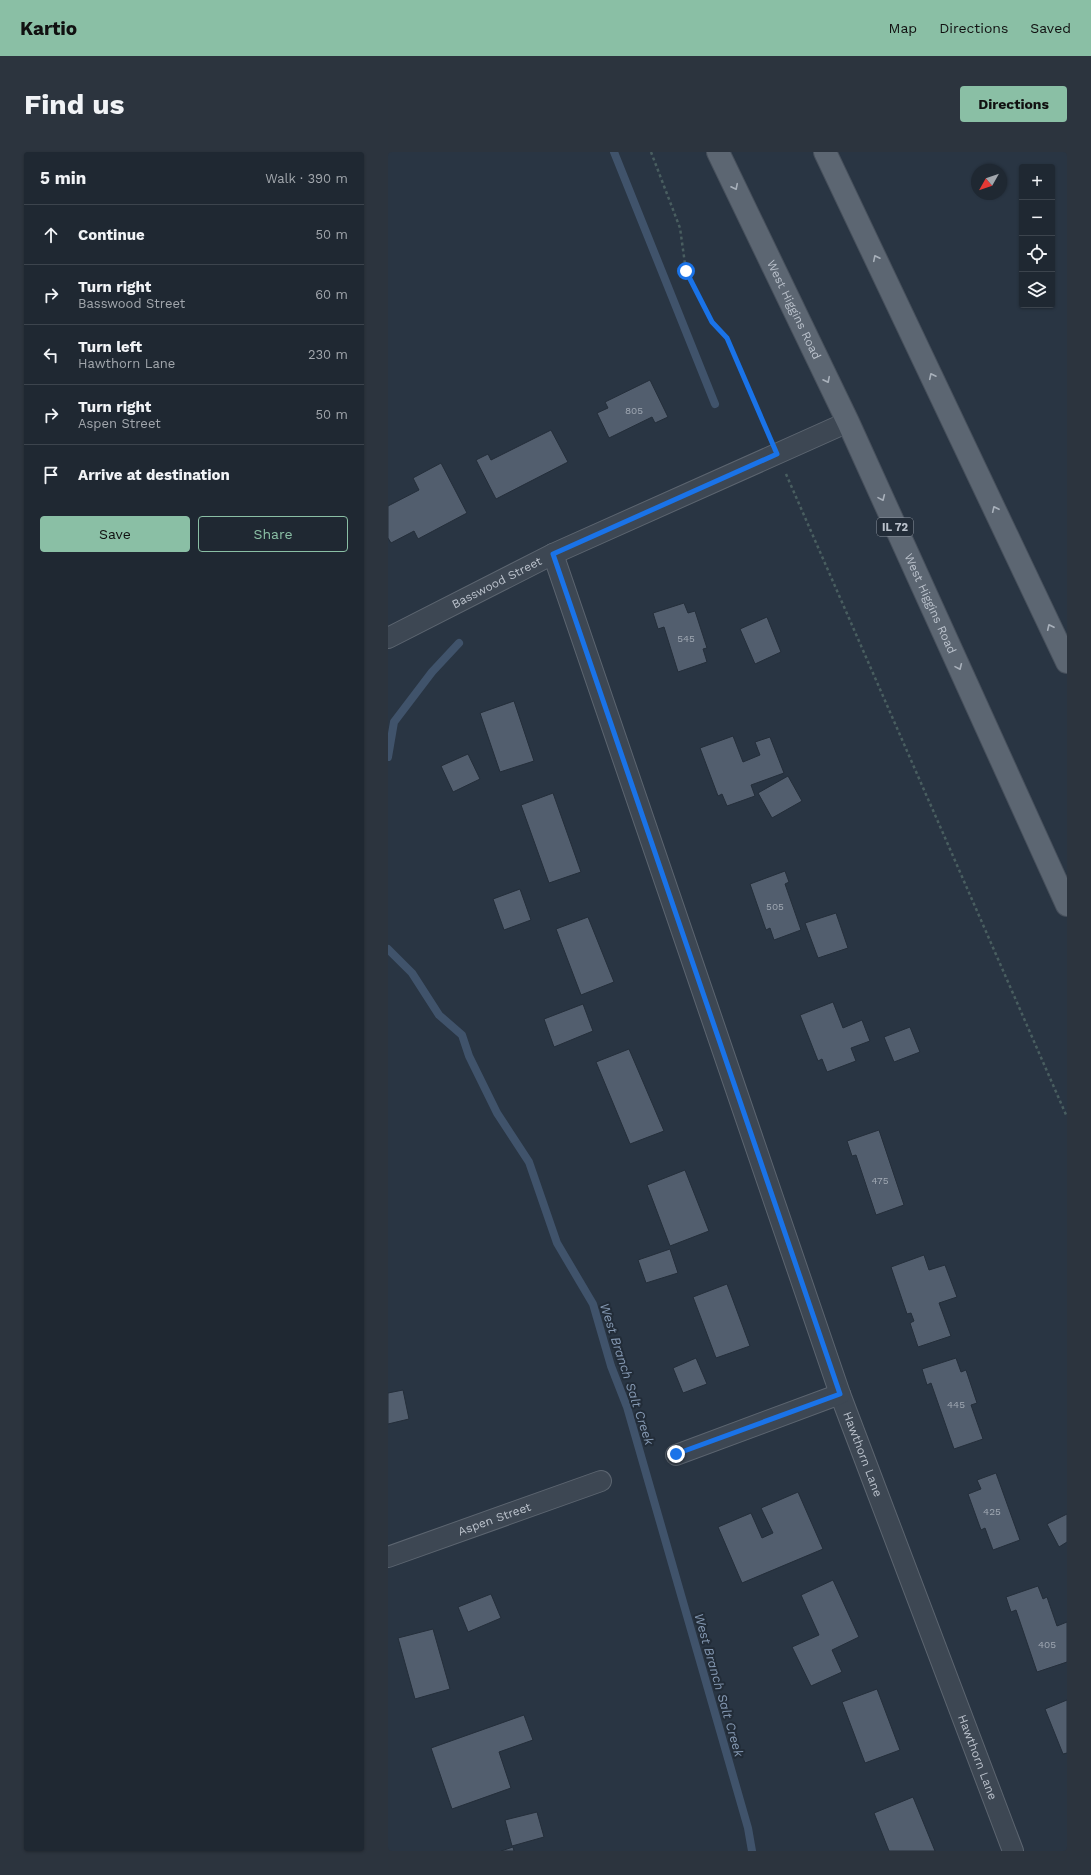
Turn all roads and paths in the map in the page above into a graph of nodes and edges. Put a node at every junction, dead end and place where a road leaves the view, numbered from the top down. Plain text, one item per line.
1 (651, 152) edge
2 (718, 152) edge
3 (825, 152) edge
4 (848, 422) junction
5 (777, 454) junction
6 (553, 554) junction
7 (388, 638) edge
8 (1067, 662) edge
9 (1067, 905) edge
10 (1067, 1117) edge
11 (840, 1394) junction
12 (676, 1454) dead end
13 (601, 1481) dead end
14 (388, 1557) edge
15 (1013, 1851) edge

1 - 5 path
2 -> 4 main road, West Higgins Road / IL 72
8 -> 3 main road
4 - 5 street, Basswood Street
4 -> 9 main road, West Higgins Road / IL 72
5 - 6 street, Basswood Street
5 - 10 path
6 - 7 street, Basswood Street
6 - 11 street, Hawthorn Lane
11 - 12 street
11 - 15 street, Hawthorn Lane
13 - 14 street, Aspen Street

